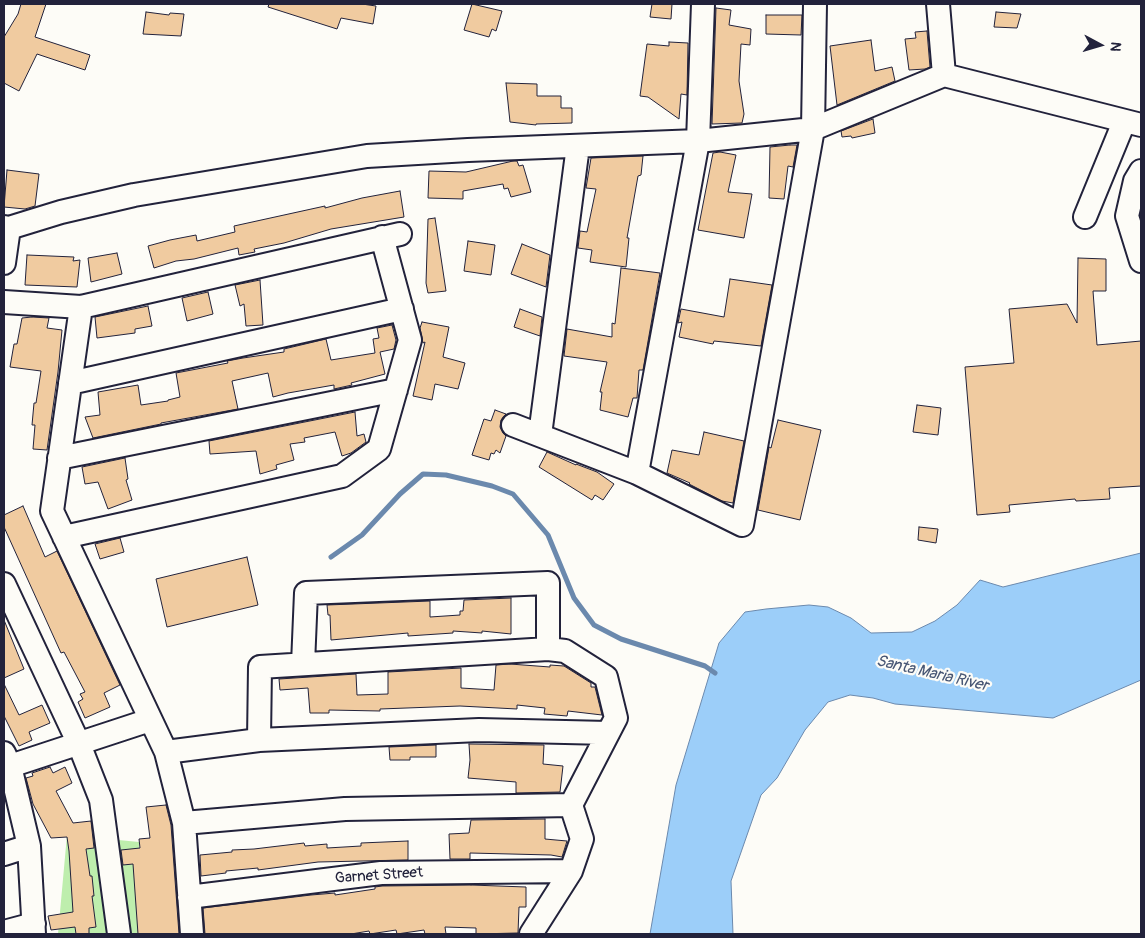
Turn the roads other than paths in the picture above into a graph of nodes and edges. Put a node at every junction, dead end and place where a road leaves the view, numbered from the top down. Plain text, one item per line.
1 (702, 4) edge
2 (815, 4) edge
3 (938, 4) edge
4 (944, 75) junction
5 (1132, 123) edge
6 (813, 129) junction
7 (698, 141) junction
8 (578, 146) junction
9 (1141, 171) edge
10 (1085, 217) dead end
11 (6, 227) edge
12 (1141, 261) edge
13 (4, 263) edge
14 (4, 302) edge
15 (81, 307) junction
16 (402, 310) junction
17 (70, 383) junction
18 (396, 390) junction
19 (513, 425) dead end
20 (540, 435) junction
21 (60, 458) junction
22 (637, 473) junction
23 (64, 537) junction
24 (4, 584) edge
25 (548, 650) junction
26 (303, 664) junction
27 (150, 720) junction
28 (608, 733) junction
29 (258, 740) junction
30 (79, 744) junction
31 (166, 752) junction
32 (6, 762) edge
33 (571, 805) junction
34 (184, 823) junction
35 (29, 846) junction
36 (4, 854) edge
37 (571, 871) junction
38 (189, 897) junction
39 (34, 929) edge
40 (4, 932) edge
41 (119, 934) edge
42 (192, 934) edge
43 (531, 934) edge

1 - 7 street
2 - 6 street
3 - 4 street
4 - 5 street
4 - 6 street
5 - 10 street
6 - 7 street
6 - 22 street
7 - 8 street
7 - 22 street
8 - 11 street
8 - 20 street
9 - 12 street
11 - 13 street
14 - 15 street
15 - 16 street
15 - 17 street
16 - 17 street
16 - 18 street
17 - 21 street
18 - 21 street
18 - 23 street
19 - 20 street
20 - 22 street
21 - 23 street
23 - 27 street
24 - 30 street
25 - 26 street
25 - 26 street
25 - 28 street
26 - 29 street
27 - 30 street
27 - 31 street
28 - 29 street
28 - 33 street
29 - 31 street
30 - 32 street
30 - 41 street
31 - 34 street
32 - 35 street
33 - 34 street
33 - 37 street
34 - 38 street
35 - 36 street
35 - 39 street
37 - 38 street, Garnet Street
37 - 43 street
38 - 42 street
39 - 40 street

